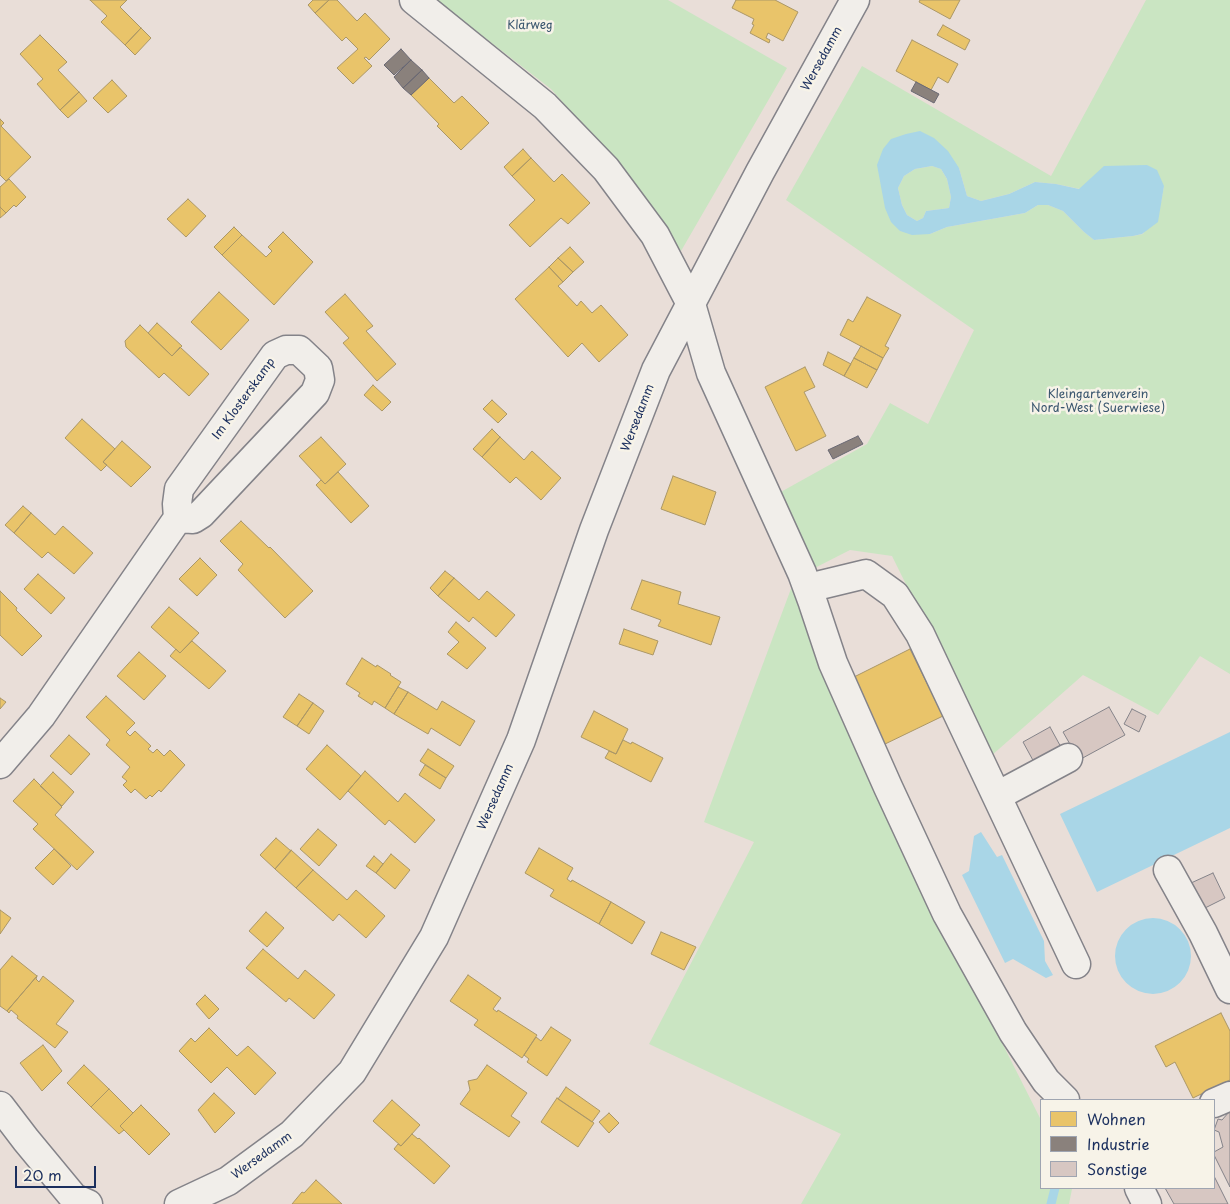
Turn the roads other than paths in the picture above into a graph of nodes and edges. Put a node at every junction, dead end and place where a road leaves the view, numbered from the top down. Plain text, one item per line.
1 (414, 0) edge
2 (855, 0) edge
3 (691, 304) junction
4 (178, 518) junction
5 (805, 581) junction
6 (1068, 758) dead end
7 (0, 764) edge
8 (997, 796) junction
9 (1168, 870) dead end
10 (1076, 964) dead end
11 (1230, 989) edge
12 (1230, 1096) edge
13 (1064, 1099) edge
14 (1215, 1103) edge
15 (0, 1106) edge
16 (1140, 1189) edge
17 (77, 1202) edge
18 (179, 1204) edge
19 (1148, 1204) edge

1 - 3 street
2 - 3 street, Wersedamm
3 - 5 street
3 - 18 street, Wersedamm
4 - 4 street, Im Klosterskamp
4 - 7 street
5 - 8 street
5 - 13 street
6 - 8 street
8 - 10 street
9 - 11 street
12 - 14 street
15 - 17 street
16 - 19 street

